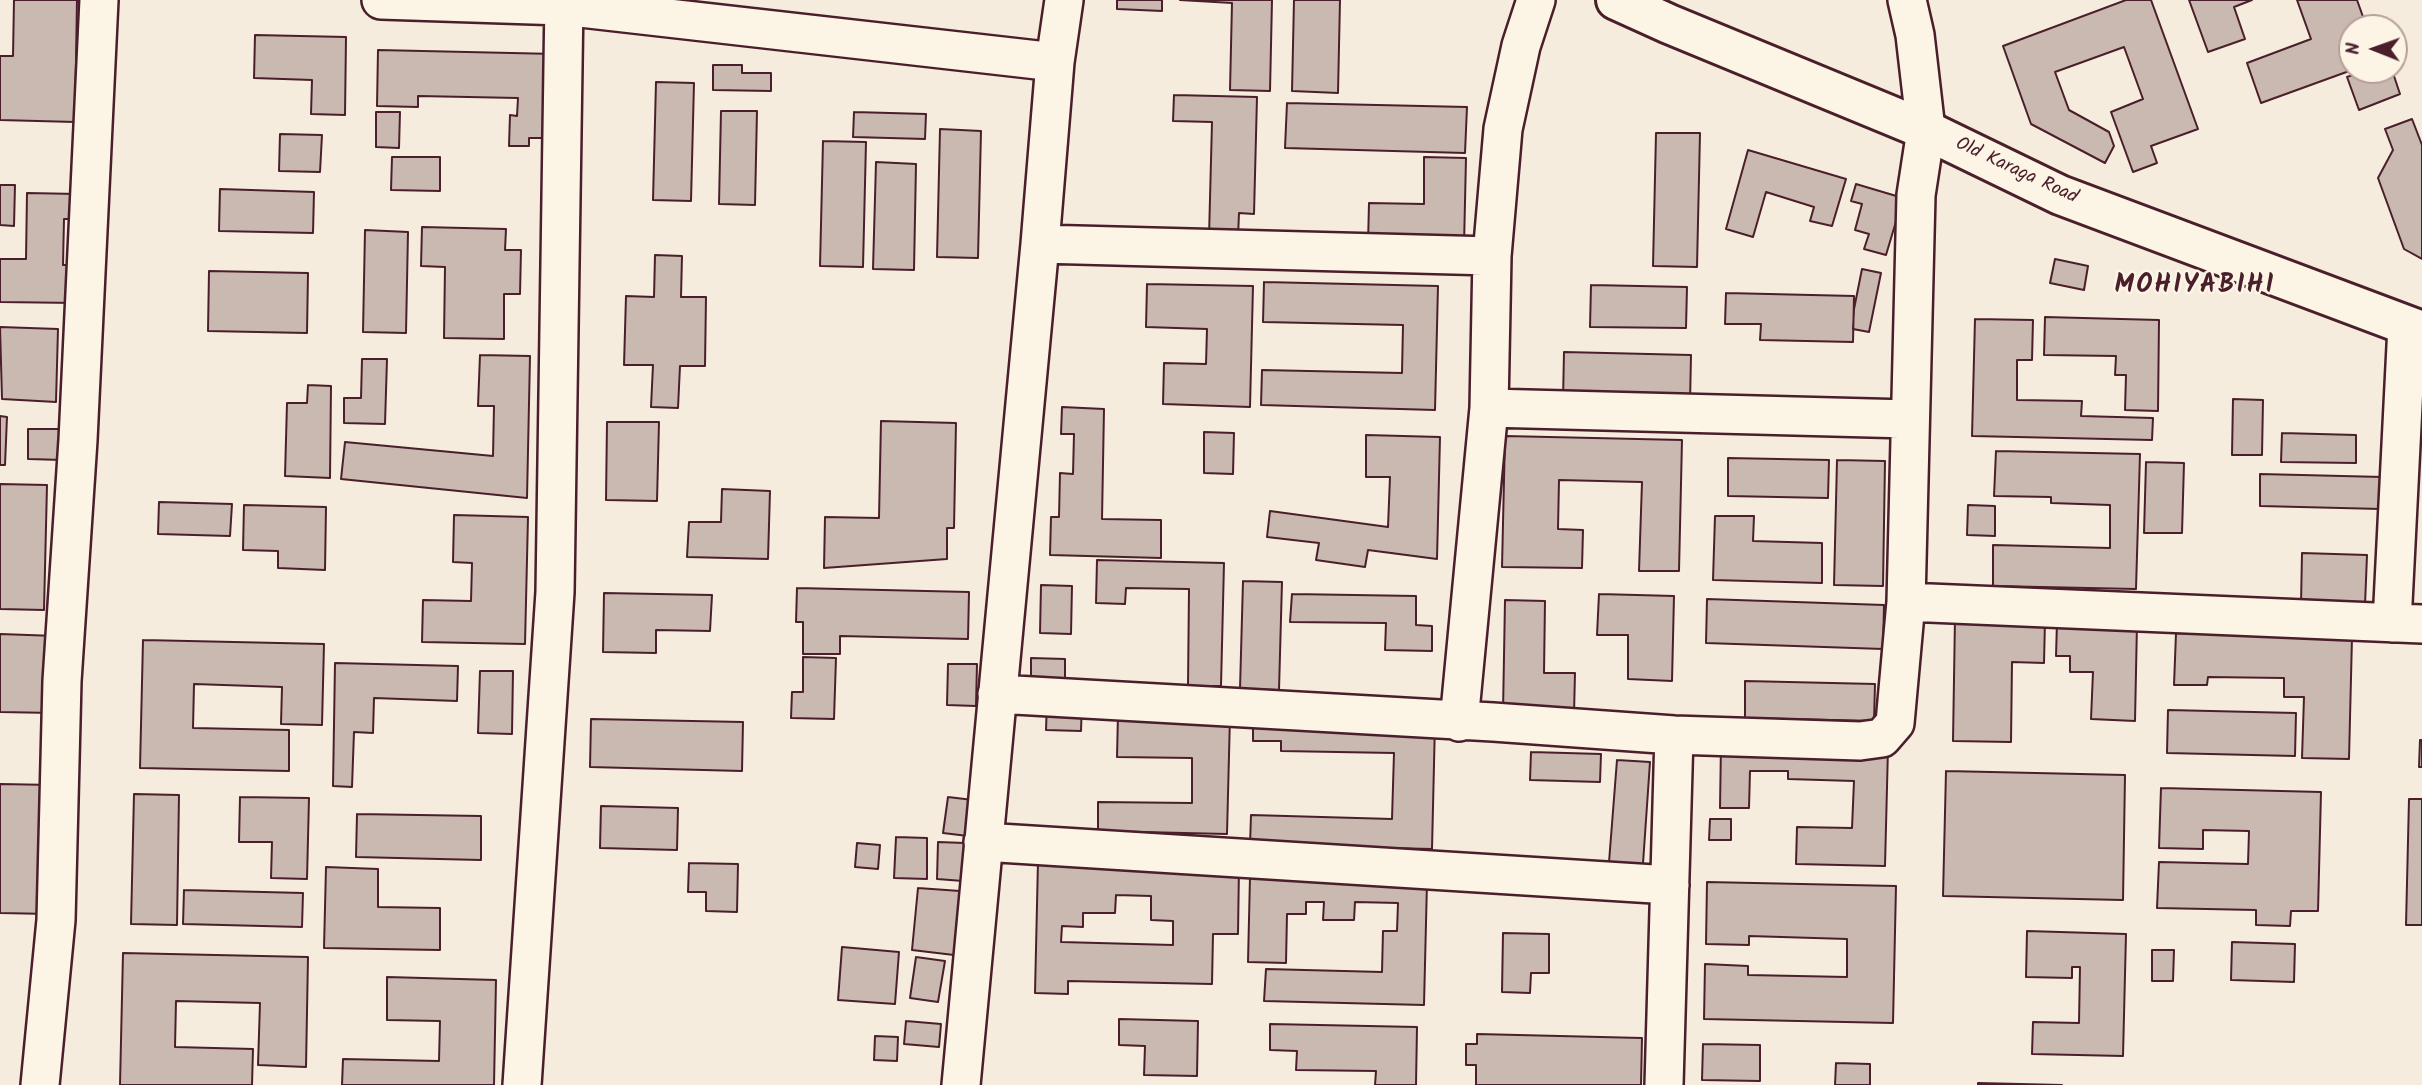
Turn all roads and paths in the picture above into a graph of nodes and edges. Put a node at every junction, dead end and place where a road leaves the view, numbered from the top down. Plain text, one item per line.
1 (99, 0) edge
2 (381, 0) edge
3 (1065, 0) edge
4 (1536, 0) edge
5 (1616, 0) edge
6 (1907, 0) edge
7 (564, 3) edge
8 (1669, 12) edge
9 (1055, 62) junction
10 (1926, 130) junction
11 (1040, 244) junction
12 (1492, 256) junction
13 (2415, 329) edge
14 (1489, 408) junction
15 (1909, 419) junction
16 (1906, 601) junction
17 (2407, 624) edge
18 (997, 694) junction
19 (1459, 722) junction
20 (1674, 735) junction
21 (983, 842) junction
22 (1671, 885) junction
23 (40, 1085) edge
24 (522, 1085) edge
25 (961, 1085) edge
26 (1664, 1085) edge

1 - 23 street
2 - 7 street
3 - 9 street
4 - 12 street
5 - 8 street, Old Karaga Road
6 - 10 street
7 - 9 street
7 - 24 street
8 - 10 street, Old Karaga Road
9 - 11 street
10 - 13 street, Old Karaga Road
10 - 15 street
11 - 12 street
11 - 18 street
12 - 14 street
13 - 17 street
14 - 15 street
14 - 19 street
15 - 16 street
16 - 17 street
16 - 20 street
18 - 19 street
18 - 21 street
19 - 20 street
20 - 22 street
21 - 22 street
21 - 25 street
22 - 26 street

